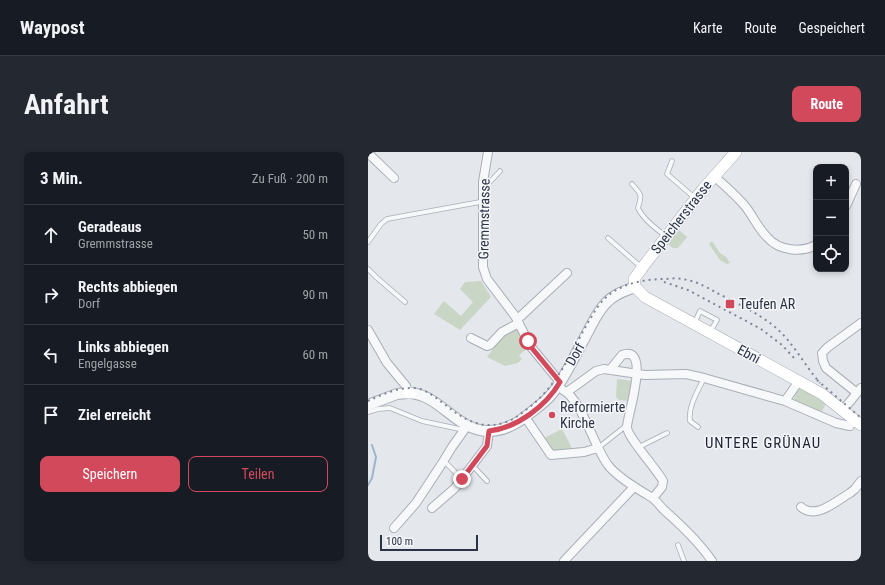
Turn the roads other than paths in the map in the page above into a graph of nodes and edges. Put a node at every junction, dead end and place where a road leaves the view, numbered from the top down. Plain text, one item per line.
1 (488, 152) edge
2 (736, 152) edge
3 (368, 153) edge
4 (672, 160) dead end
5 (500, 171) dead end
6 (714, 176) junction
7 (394, 178) dead end
8 (483, 182) junction
9 (632, 184) dead end
10 (856, 184) dead end
11 (695, 198) junction
12 (483, 200) junction
13 (849, 200) edge
14 (666, 236) junction
15 (608, 238) dead end
16 (368, 242) edge
17 (813, 246) edge
18 (642, 268) junction
19 (368, 269) edge
20 (567, 273) dead end
21 (635, 287) junction
22 (405, 302) dead end
23 (518, 321) junction
24 (861, 323) edge
25 (368, 330) edge
26 (471, 338) dead end
27 (610, 370) junction
28 (637, 374) junction
29 (704, 378) junction
30 (799, 381) junction
31 (558, 384) junction
32 (859, 391) edge
33 (567, 392) junction
34 (409, 393) junction
35 (785, 401) junction
36 (368, 405) edge
37 (843, 410) junction
38 (368, 412) edge
39 (526, 417) junction
40 (861, 425) edge
41 (850, 426) dead end
42 (698, 427) dead end
43 (466, 428) junction
44 (628, 428) junction
45 (489, 431) junction
46 (667, 433) dead end
47 (639, 447) junction
48 (598, 448) junction
49 (444, 461) junction
50 (472, 465) junction
51 (462, 479) junction
52 (487, 481) dead end
53 (861, 481) edge
54 (634, 487) junction
55 (653, 498) junction
56 (801, 507) dead end
57 (432, 508) dead end
58 (394, 528) dead end
59 (678, 545) dead end
60 (564, 561) edge
61 (684, 561) edge
62 (712, 561) edge

1 - 8 street, Gremmstrasse
2 - 6 main road, Speicherstrasse
3 - 7 street
4 - 11 lane
5 - 8 lane
6 - 11 main road, Speicherstrasse
6 - 17 street
8 - 12 street, Gremmstrasse
9 - 14 lane
10 - 13 street
11 - 14 main road, Speicherstrasse
12 - 16 lane
12 - 23 street, Gremmstrasse
14 - 18 main road, Speicherstrasse
15 - 18 lane
18 - 21 main road, Speicherstrasse
19 - 22 lane
20 - 23 street
21 - 30 main road, Ebni
21 - 31 street, Dorf
23 - 26 street
23 - 31 street, Gremmstrasse
24 - 32 street
25 - 34 street
27 - 28 street
27 - 28 street
27 - 33 street
28 - 29 street
28 - 44 street
29 - 35 street
29 - 42 lane
30 - 35 street
30 - 37 main road, Ebni
31 - 33 street, Gremmstrasse
31 - 39 street, Dorf
32 - 37 street
33 - 48 street
34 - 36 street
34 - 43 street, Dorf
35 - 41 street
37 - 40 main road, Ebni
38 - 43 lane
39 - 45 street, Dorf
39 - 48 street
43 - 45 street, Dorf
43 - 49 street
44 - 47 street
44 - 48 lane
45 - 50 street
46 - 47 lane
47 - 55 street
48 - 54 street
49 - 51 lane
49 - 58 street
50 - 51 street
50 - 52 lane
51 - 57 street
53 - 56 street
54 - 55 street
54 - 60 street
55 - 62 street
59 - 61 lane

